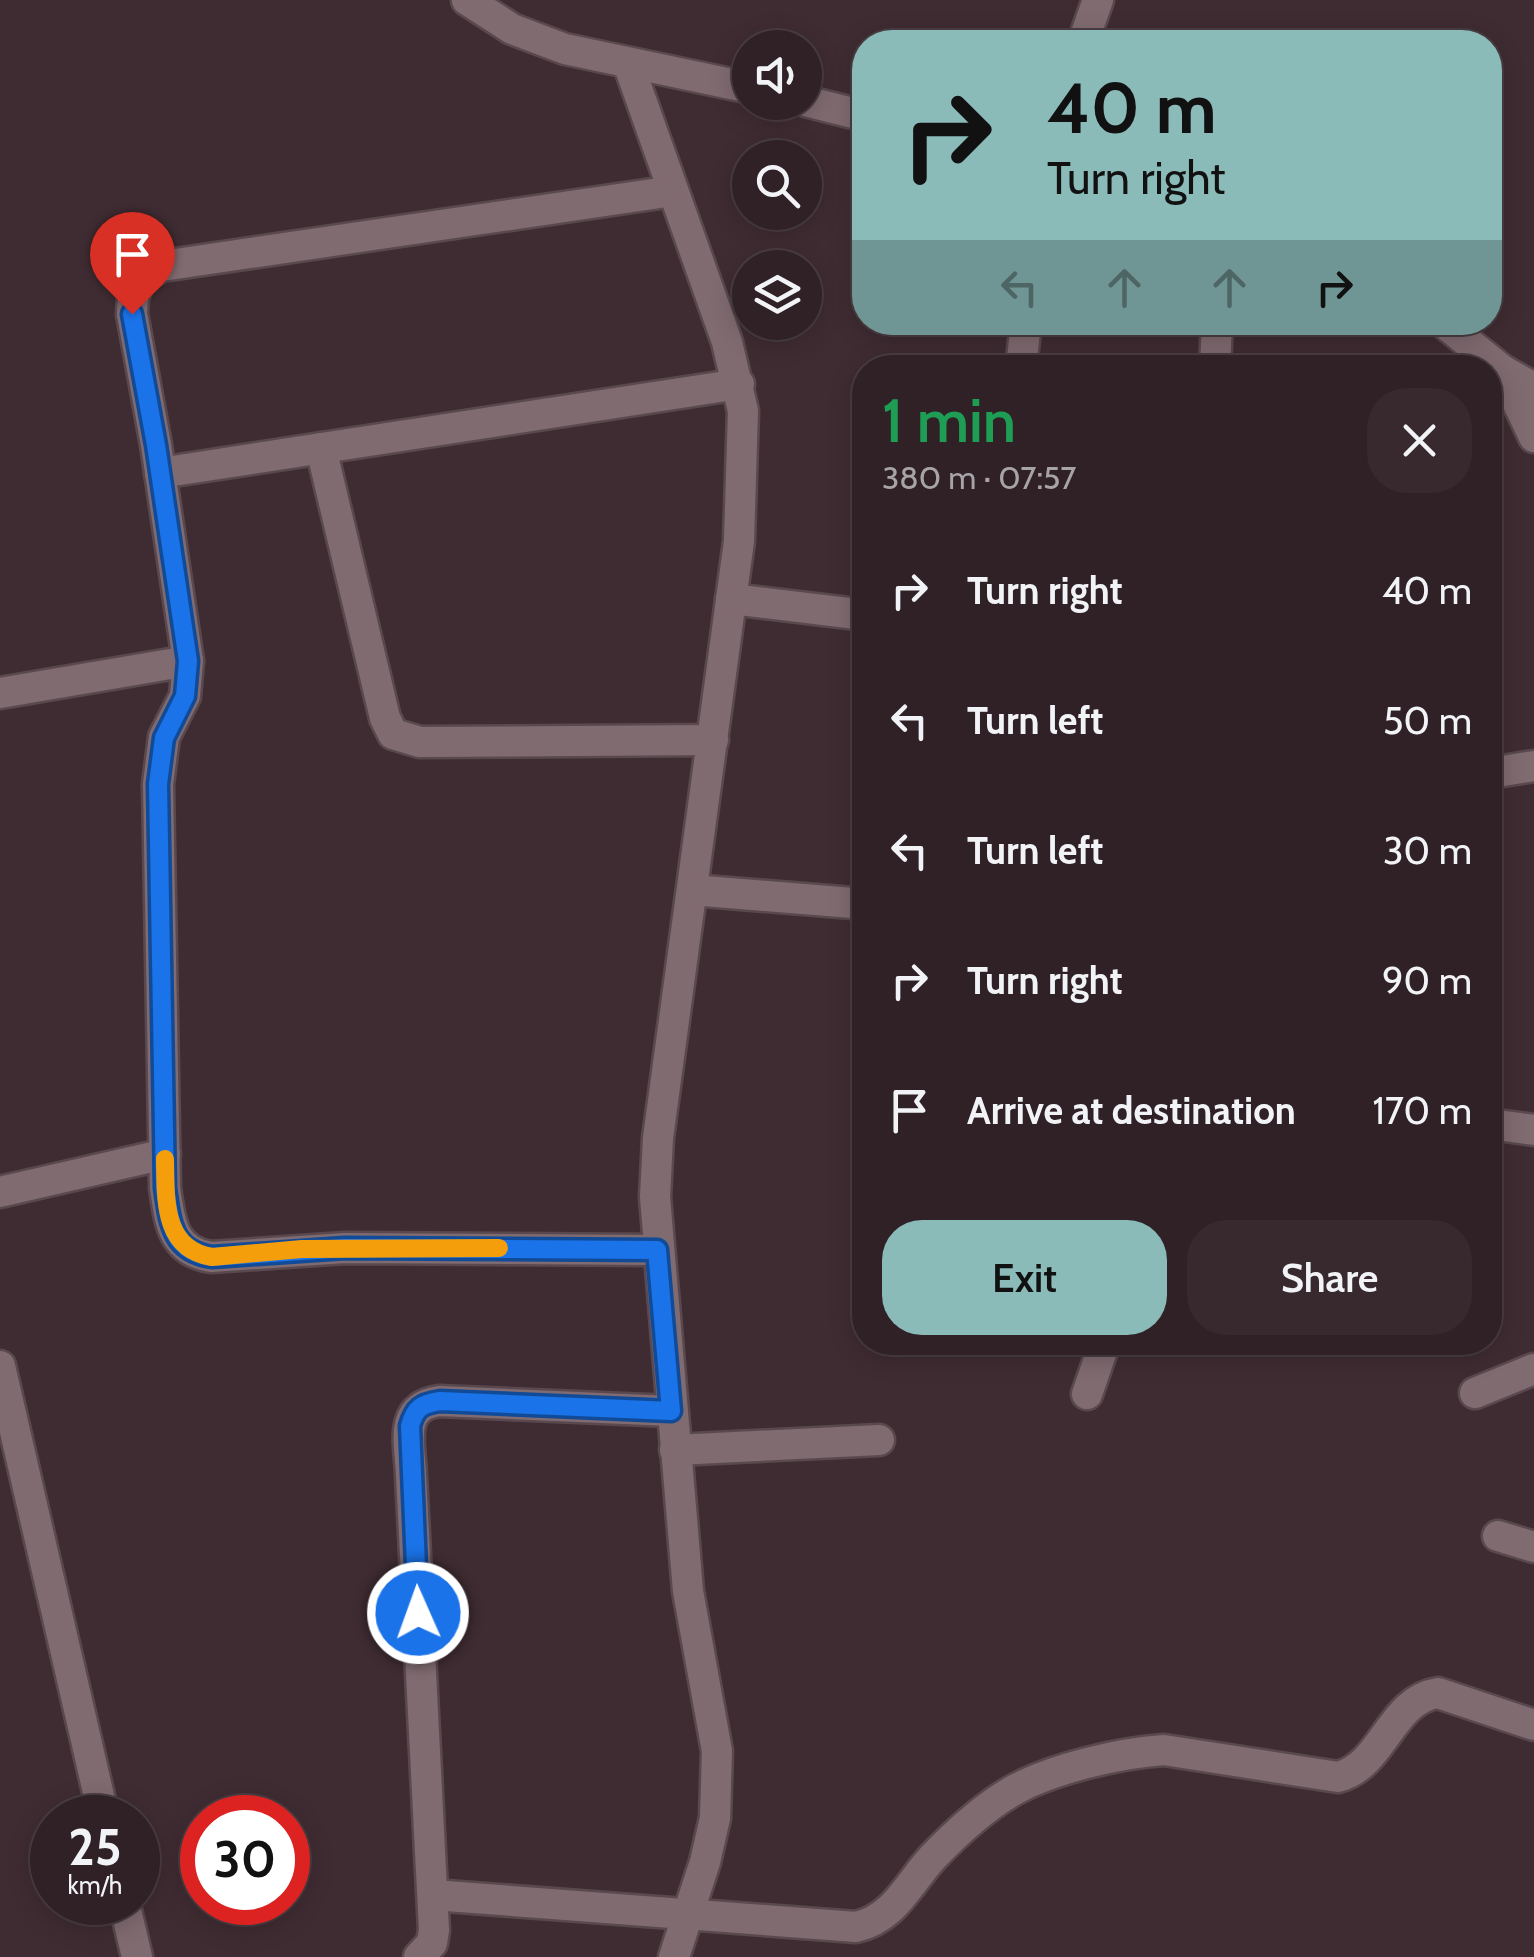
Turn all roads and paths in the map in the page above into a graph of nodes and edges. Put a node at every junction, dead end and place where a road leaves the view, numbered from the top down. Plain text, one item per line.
1 (467, 0) edge
2 (1098, 0) edge
3 (1087, 30) edge
4 (628, 63) junction
5 (732, 84) edge
6 (822, 105) edge
7 (852, 113) edge
8 (673, 191) junction
9 (1457, 335) edge
10 (1479, 355) edge
11 (1502, 371) edge
12 (739, 384) junction
13 (1502, 385) edge
14 (1534, 388) edge
15 (1534, 437) edge
16 (321, 448) junction
17 (160, 473) junction
18 (732, 599) junction
19 (852, 614) edge
20 (188, 661) junction
21 (0, 693) edge
22 (713, 740) junction
23 (1534, 766) edge
24 (1502, 771) edge
25 (692, 890) junction
26 (852, 903) edge
27 (1502, 1126) edge
28 (1534, 1130) edge
29 (165, 1154) junction
30 (0, 1192) edge
31 (657, 1250) junction
32 (1100, 1355) edge
33 (0, 1366) edge
34 (1534, 1369) edge
35 (1474, 1393) dead end
36 (1087, 1394) dead end
37 (671, 1411) junction
38 (879, 1440) dead end
39 (675, 1450) junction
40 (1498, 1536) dead end
41 (1534, 1547) edge
42 (1534, 1725) edge
43 (99, 1795) edge
44 (433, 1895) junction
45 (688, 1912) junction
46 (129, 1925) edge
47 (137, 1957) edge
48 (419, 1957) edge
49 (674, 1957) edge

1 - 4 street
2 - 3 street
4 - 5 street
4 - 8 street
6 - 7 street
8 - 12 street
8 - 17 street
9 - 10 street
11 - 14 street
12 - 16 street
12 - 18 street
13 - 15 street
16 - 17 street
16 - 22 street
17 - 20 street
18 - 19 street
18 - 22 street
20 - 21 street
20 - 29 street
22 - 25 street
23 - 24 street
25 - 26 street
25 - 31 street
27 - 28 street
29 - 30 street
29 - 31 street
31 - 37 street
32 - 36 street
33 - 43 street
34 - 35 street
37 - 39 street
37 - 44 street
38 - 39 street
39 - 45 street
40 - 41 street
42 - 45 street
44 - 45 street
44 - 48 street
45 - 49 street
46 - 47 street

